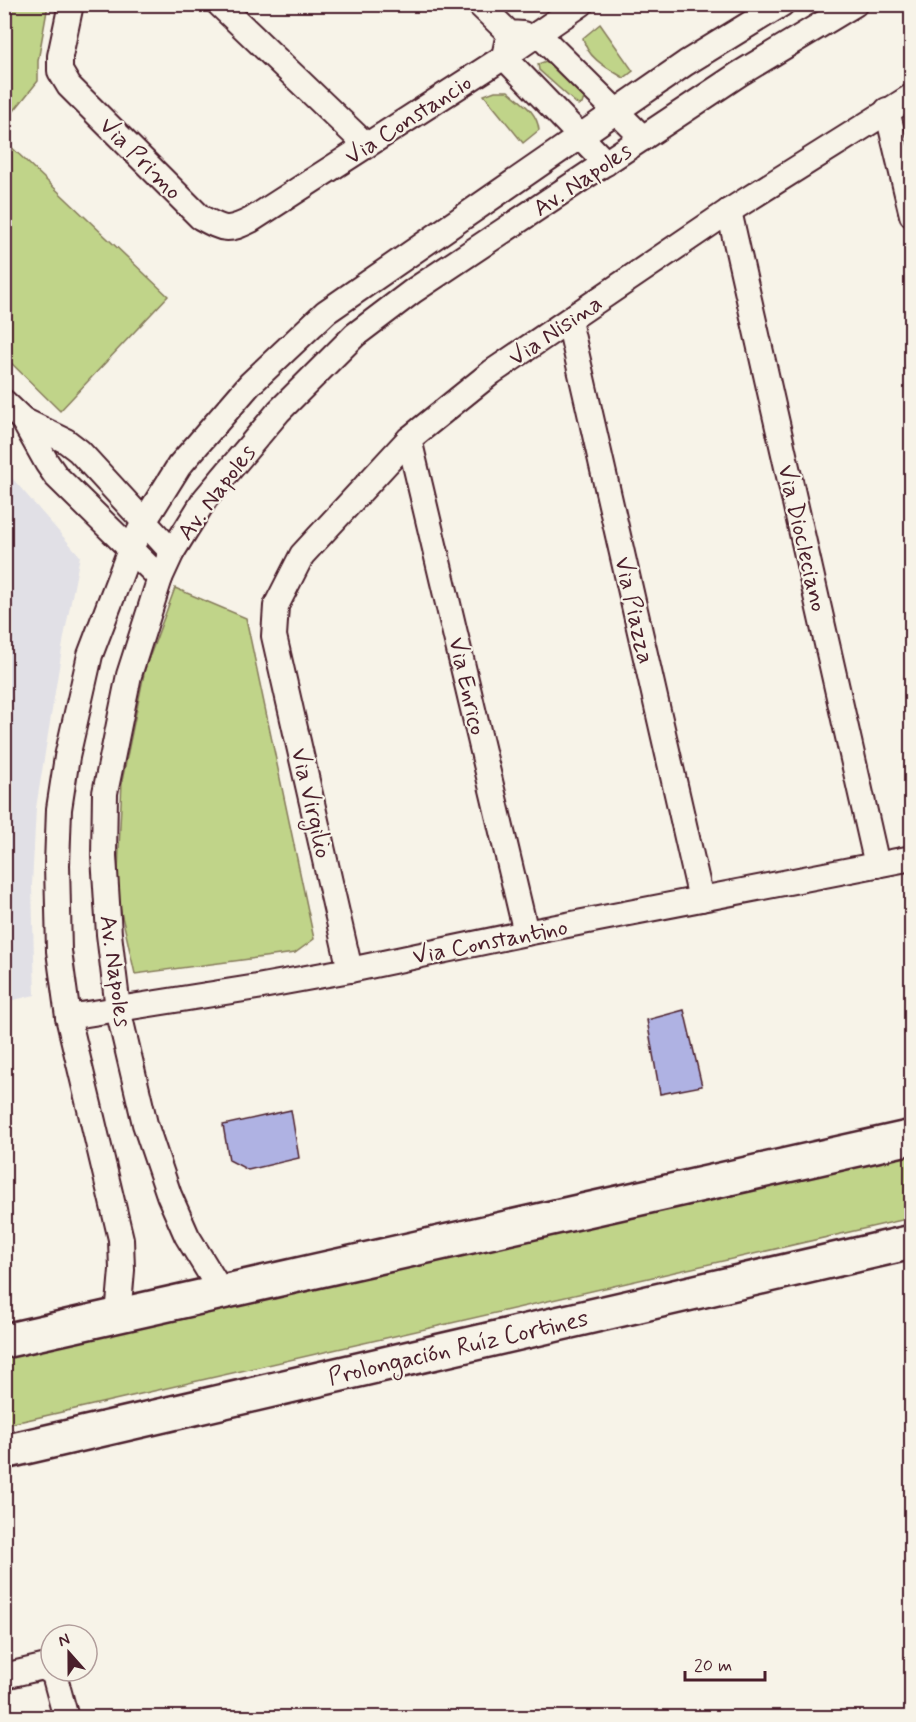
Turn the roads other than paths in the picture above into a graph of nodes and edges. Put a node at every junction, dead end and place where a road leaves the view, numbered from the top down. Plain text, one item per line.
1 (71, 4) edge
2 (219, 4) edge
3 (479, 4) edge
4 (582, 4) edge
5 (782, 4) edge
6 (855, 4) edge
7 (509, 33) junction
8 (538, 34) junction
9 (504, 57) junction
10 (912, 96) edge
11 (887, 110) junction
12 (617, 112) junction
13 (582, 136) junction
14 (643, 138) junction
15 (366, 145) junction
16 (606, 163) junction
17 (729, 211) junction
18 (912, 215) edge
19 (232, 229) joint
20 (569, 321) junction
21 (4, 402) edge
22 (23, 420) junction
23 (409, 439) junction
24 (144, 522) junction
25 (130, 550) junction
26 (172, 552) junction
27 (160, 578) junction
28 (274, 636) joint
29 (912, 858) edge
30 (877, 865) junction
31 (701, 899) junction
32 (526, 933) junction
33 (350, 970) junction
34 (118, 1009) junction
35 (68, 1017) junction
36 (912, 1137) edge
37 (912, 1242) edge
38 (222, 1293) junction
39 (118, 1316) junction
40 (4, 1341) edge
41 (4, 1452) edge
42 (4, 1676) edge
43 (66, 1718) edge

1 - 19 street, Via Primo
2 - 15 street
3 - 7 street
4 - 8 street, Via Constancio
5 - 12 street, Av. Napoles
6 - 14 street, Av. Napoles
7 - 8 street
7 - 9 street
8 - 9 street, Via Constancio
8 - 12 street
9 - 13 street
9 - 15 street, Via Constancio
10 - 11 street, Via Nisina
11 - 17 street, Via Nisina
11 - 18 street
12 - 13 street, Av. Napoles
12 - 14 street
13 - 16 street
13 - 24 street, Av. Napoles
14 - 16 street, Av. Napoles
15 - 19 street, Via Constancio
16 - 26 street, Av. Napoles
17 - 20 street, Via Nisina
17 - 30 street, Via Diocleciano
20 - 23 street, Via Nisina
20 - 31 street, Via Piazza
21 - 22 street
22 - 24 street
22 - 25 street
23 - 28 street, Via Nisina
23 - 32 street, Via Enrico
24 - 25 street, Av. Napoles
24 - 26 street
25 - 27 street
25 - 35 street, Av. Napoles
26 - 27 street, Av. Napoles
27 - 34 street, Av. Napoles
28 - 33 street, Via Virgilio
29 - 30 street, Via Constantino
30 - 31 street, Via Constantino
31 - 32 street, Via Constantino
32 - 33 street, Via Constantino
33 - 34 street, Via Constantino
34 - 35 street, Via Constantino
34 - 38 street, Av. Napoles
35 - 39 street, Av. Napoles
36 - 38 main road
37 - 41 main road, Prolongación Ruíz Cortines
38 - 39 main road
39 - 40 main road
42 - 43 street

